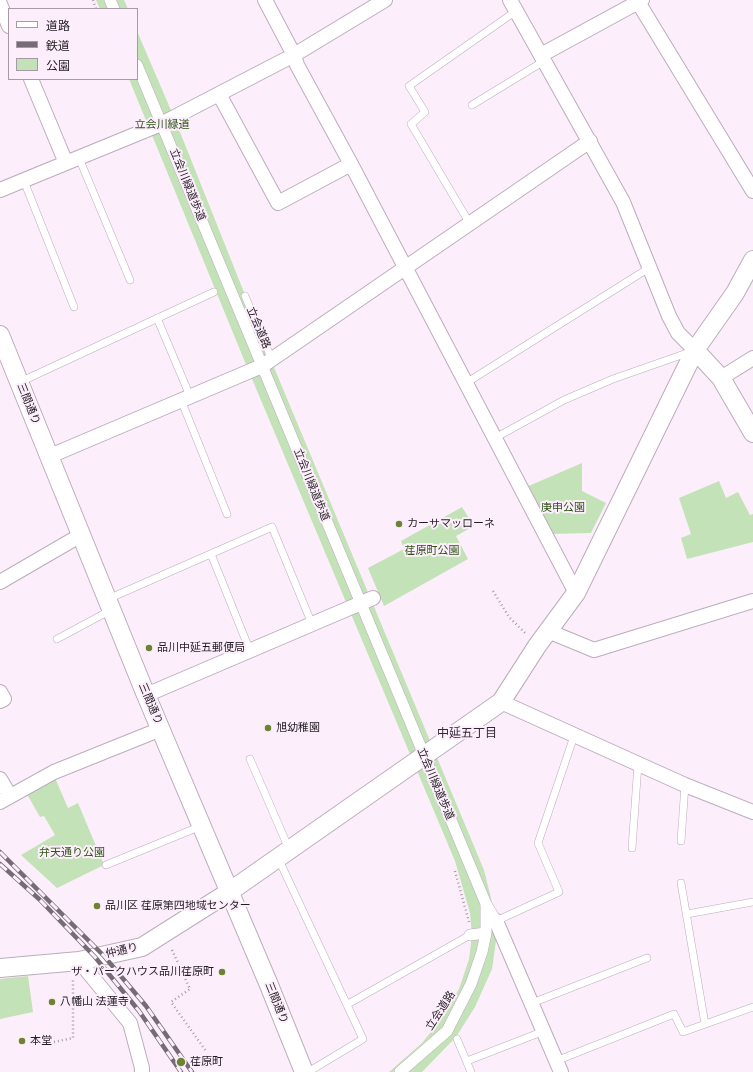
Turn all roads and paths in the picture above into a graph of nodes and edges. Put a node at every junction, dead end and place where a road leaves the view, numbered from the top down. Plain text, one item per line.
1 (265, 0) edge
2 (385, 0) edge
3 (640, 1) edge
4 (0, 4) edge
5 (513, 5) edge
6 (8, 24) edge
7 (294, 55) junction
8 (543, 58) junction
9 (138, 67) edge
10 (31, 80) edge
11 (219, 94) junction
12 (472, 105) dead end
13 (161, 124) junction
14 (590, 141) junction
15 (79, 158) junction
16 (66, 163) junction
17 (352, 164) junction
18 (24, 181) junction
19 (0, 190) edge
20 (753, 191) edge
21 (470, 224) junction
22 (753, 260) edge
23 (406, 268) junction
24 (650, 268) junction
25 (130, 280) dead end
26 (214, 292) dead end
27 (245, 296) dead end
28 (74, 307) dead end
29 (158, 318) junction
30 (0, 335) edge
31 (695, 350) junction
32 (753, 358) edge
33 (267, 363) junction
34 (721, 378) junction
35 (20, 382) junction
36 (466, 383) junction
37 (185, 398) junction
38 (753, 433) edge
39 (495, 438) junction
40 (50, 456) junction
41 (227, 514) dead end
42 (82, 535) junction
43 (211, 554) junction
44 (0, 582) edge
45 (493, 591) dead end
46 (576, 593) junction
47 (373, 598) dead end
48 (753, 601) edge
49 (110, 604) junction
50 (360, 604) junction
51 (312, 624) junction
52 (548, 631) junction
53 (57, 639) dead end
54 (537, 646) junction
55 (250, 651) junction
56 (0, 692) edge
57 (146, 695) junction
58 (0, 701) edge
59 (501, 702) junction
60 (161, 729) junction
61 (574, 736) junction
62 (424, 756) junction
63 (250, 758) dead end
64 (638, 764) junction
65 (0, 779) edge
66 (685, 785) junction
67 (5, 799) edge
68 (753, 812) edge
69 (201, 826) junction
70 (682, 841) dead end
71 (632, 848) dead end
72 (283, 853) junction
73 (106, 864) dead end
74 (681, 883) dead end
75 (229, 892) junction
76 (753, 902) edge
77 (486, 904) junction
78 (687, 914) junction
79 (496, 921) junction
80 (486, 933) junction
81 (164, 934) junction
82 (470, 935) joint
83 (647, 958) dead end
84 (76, 961) junction
85 (0, 968) edge
86 (532, 1003) junction
87 (348, 1004) junction
88 (753, 1007) edge
89 (705, 1024) junction
90 (544, 1031) junction
91 (458, 1039) dead end
92 (54, 1042) dead end
93 (206, 1051) dead end
94 (467, 1061) junction
95 (558, 1066) edge
96 (142, 1072) edge
97 (304, 1072) edge
98 (308, 1072) edge
99 (400, 1072) edge
100 (471, 1072) edge

1 - 7 street
2 - 7 street
3 - 8 street
3 - 20 street
4 - 6 street
5 - 8 street
5 - 21 lane
7 - 11 street
7 - 17 street
8 - 12 lane
8 - 14 street
9 - 13 street, 立会川緑道歩道
10 - 16 street
11 - 13 street
11 - 17 street
13 - 15 street
13 - 33 street, 立会川緑道歩道
14 - 21 street
14 - 24 street
15 - 16 street
15 - 25 lane
16 - 18 street
17 - 23 street
18 - 19 street
18 - 28 lane
21 - 23 street
22 - 31 street
23 - 33 street
23 - 36 street
24 - 31 street
24 - 36 lane
26 - 29 lane
27 - 33 lane, 立会道路
29 - 35 lane
29 - 37 lane
30 - 35 street, 三間通り
31 - 34 street
31 - 39 lane
31 - 46 street
32 - 34 street
33 - 37 street
33 - 50 street, 立会川緑道歩道
34 - 38 street
35 - 40 street, 三間通り
36 - 39 street
37 - 40 street
37 - 41 lane
39 - 46 street
40 - 42 street, 三間通り
42 - 44 street
42 - 49 street, 三間通り
43 - 49 lane
43 - 51 lane
43 - 55 lane
45 - 54 path
46 - 52 street
47 - 50 street
48 - 52 street
49 - 53 lane
49 - 57 street, 三間通り
50 - 51 street
50 - 62 street, 立会川緑道歩道
51 - 55 street
52 - 54 street
54 - 59 street
55 - 57 street
56 - 58 street
57 - 60 street, 三間通り
59 - 61 street
59 - 62 street, 仲通り
60 - 67 street
60 - 69 street, 三間通り
61 - 64 street
61 - 79 lane
62 - 72 street, 仲通り
62 - 77 street, 立会川緑道歩道
63 - 72 lane
64 - 66 street
64 - 71 lane
65 - 67 street
66 - 68 street
66 - 70 lane
69 - 73 lane
69 - 75 street, 三間通り
72 - 75 street, 仲通り
72 - 87 lane
74 - 78 lane
75 - 81 street, 仲通り
75 - 97 street, 三間通り
76 - 78 lane
77 - 79 street, 立会川緑道歩道
77 - 80 street, 立会川緑道歩道
78 - 89 lane
79 - 86 street
80 - 82 street
80 - 99 street, 立会川緑道歩道
81 - 84 street, 仲通り
81 - 93 path
82 - 87 lane
83 - 86 lane
84 - 85 street, 仲通り
84 - 92 path
84 - 96 street
86 - 90 street
87 - 98 lane
88 - 89 lane
89 - 95 lane
90 - 94 lane
90 - 95 street
91 - 94 lane
94 - 100 lane

